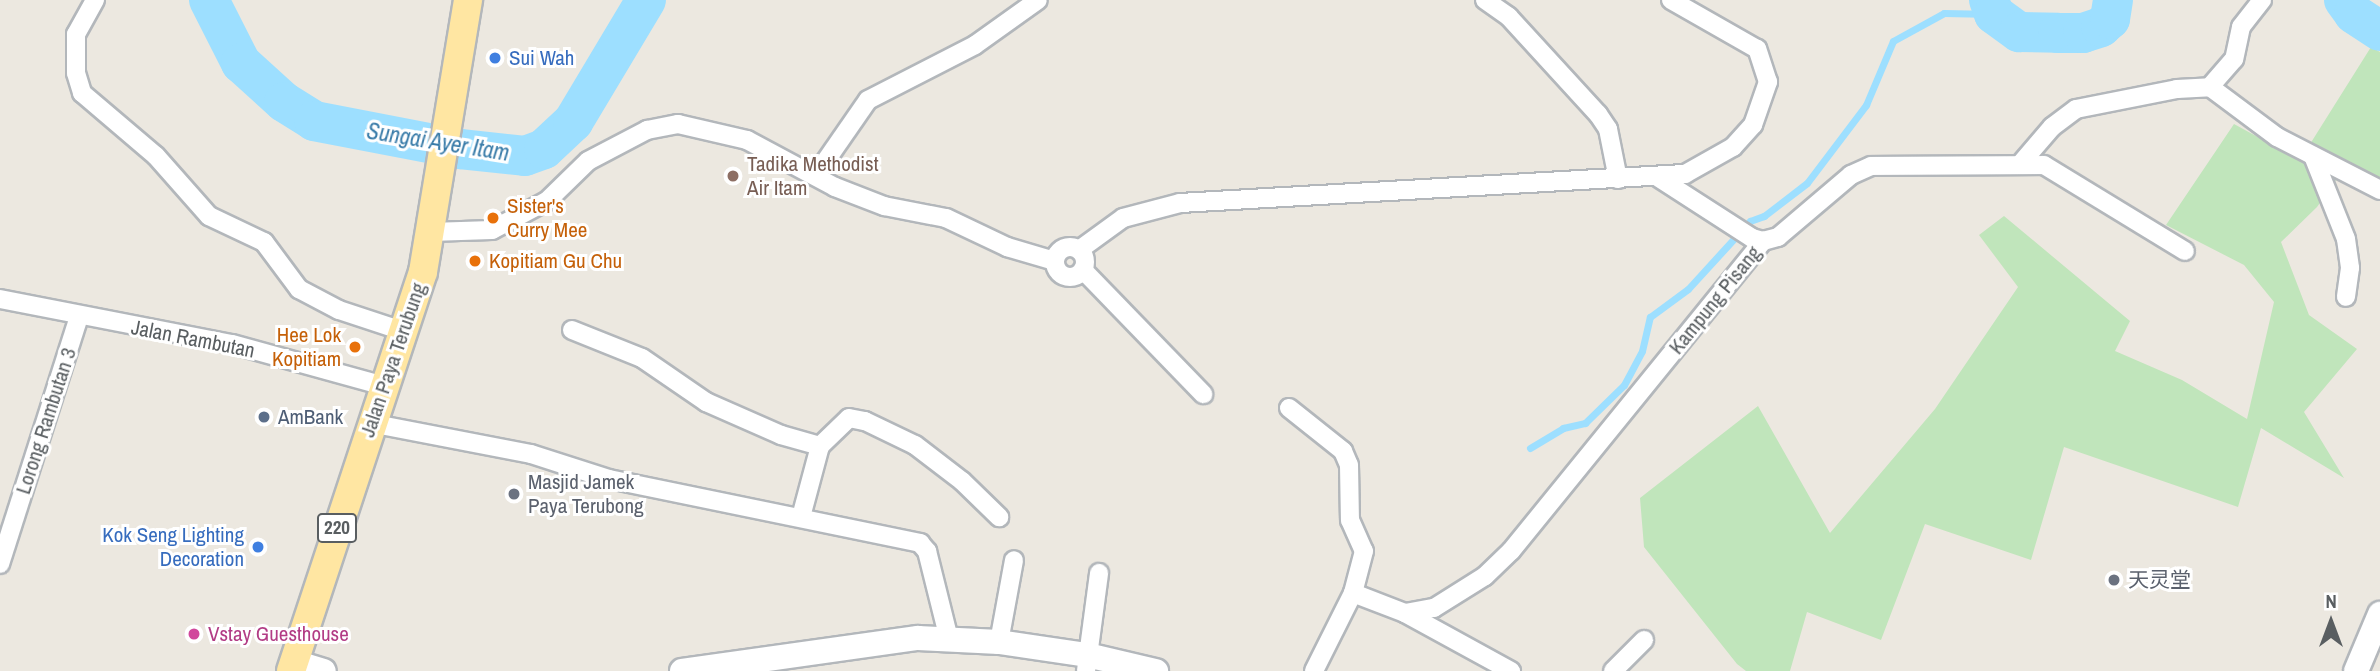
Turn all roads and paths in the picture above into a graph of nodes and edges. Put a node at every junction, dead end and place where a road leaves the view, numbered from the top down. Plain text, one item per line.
1 (94, 0) edge
2 (468, 0) edge
3 (1038, 0) edge
4 (1485, 0) edge
5 (1671, 0) edge
6 (2263, 0) edge
7 (2210, 87) junction
8 (2313, 156) junction
9 (2022, 162) junction
10 (816, 175) junction
11 (1659, 178) junction
12 (1618, 179) junction
13 (2380, 190) edge
14 (430, 232) junction
15 (1747, 234) junction
16 (1079, 250) junction
17 (2185, 251) dead end
18 (1055, 261) junction
19 (1083, 270) junction
20 (2346, 296) dead end
21 (0, 299) edge
22 (79, 317) junction
23 (572, 330) dead end
24 (406, 332) junction
25 (384, 386) junction
26 (1203, 394) dead end
27 (1289, 408) dead end
28 (370, 423) junction
29 (820, 446) junction
30 (801, 517) junction
31 (999, 517) dead end
32 (1014, 560) dead end
33 (0, 564) edge
34 (1100, 573) dead end
35 (1353, 593) junction
36 (1405, 613) junction
37 (2379, 620) edge
38 (949, 639) junction
39 (1644, 640) dead end
40 (999, 642) junction
41 (1086, 663) edge
42 (292, 666) edge
43 (324, 671) edge
44 (682, 671) edge
45 (1156, 671) edge
46 (1314, 671) edge
47 (1511, 671) edge
48 (1613, 671) edge
49 (2356, 671) edge

1 - 24 street
2 - 14 main road, Jalan Paya Terubung / 220
3 - 10 street
4 - 12 street
5 - 11 street
6 - 7 street
7 - 8 street
7 - 9 street
8 - 13 street
8 - 20 street
9 - 15 street, Kampung Pisang
9 - 17 street, Kampung Pisang
10 - 14 street
10 - 18 street
11 - 12 street
11 - 15 street
12 - 16 street
14 - 24 main road, Jalan Paya Terubung / 220
15 - 36 street, Kampung Pisang
16 - 18 street
16 - 19 street
18 - 19 street
19 - 26 street
21 - 22 street, Jalan Rambutan
22 - 25 street, Jalan Rambutan
22 - 33 street, Lorong Rambutan 3
23 - 29 street
24 - 25 main road, Jalan Paya Terubung / 220
25 - 28 main road, Jalan Paya Terubung / 220
27 - 35 street
28 - 30 street
28 - 42 main road, Jalan Paya Terubung / 220
29 - 30 street
29 - 31 street
30 - 38 street
32 - 40 street
34 - 41 street
35 - 36 street
35 - 46 street
36 - 47 street
37 - 49 main road
38 - 40 main road
38 - 44 main road
39 - 48 street
40 - 41 main road
41 - 45 main road
42 - 43 main road

